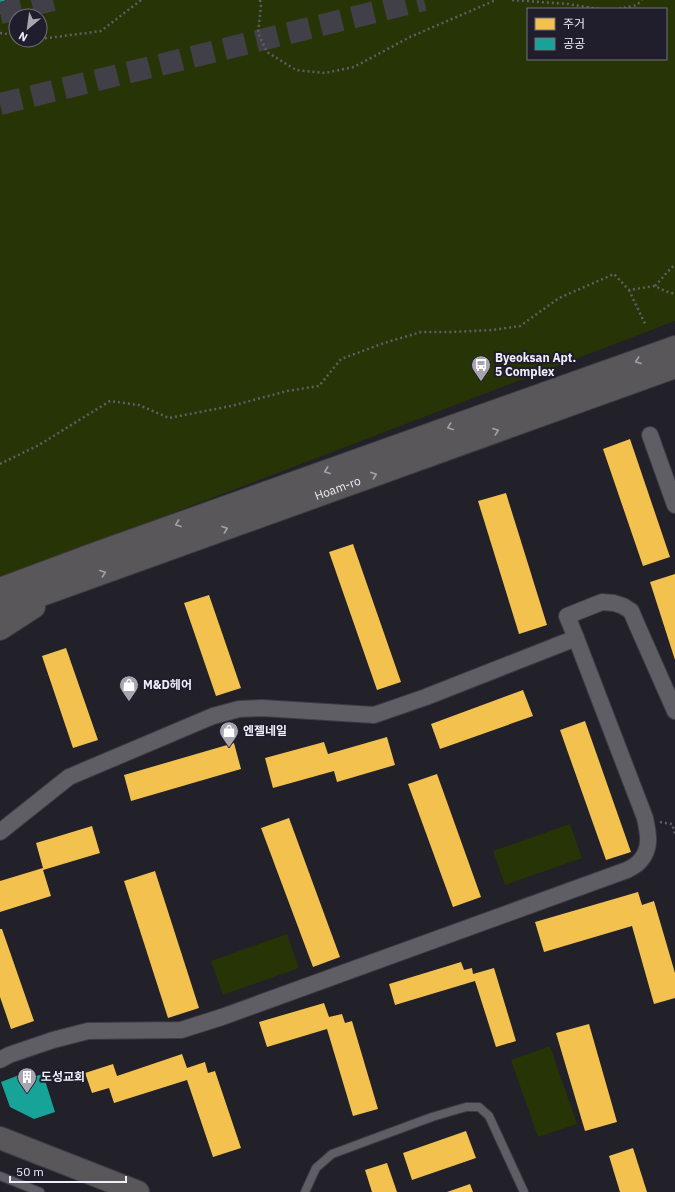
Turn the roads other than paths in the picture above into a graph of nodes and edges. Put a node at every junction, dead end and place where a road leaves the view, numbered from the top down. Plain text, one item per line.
1 (675, 348) edge
2 (675, 367) edge
3 (650, 435) dead end
4 (675, 505) edge
5 (70, 584) junction
6 (0, 589) edge
7 (0, 610) edge
8 (0, 629) edge
9 (576, 638) junction
10 (675, 711) edge
11 (0, 832) edge
12 (0, 1060) edge
13 (0, 1138) edge
14 (0, 1176) edge
15 (40, 1192) edge
16 (138, 1192) edge
17 (305, 1192) edge
18 (524, 1192) edge

1 -> 6 main road, Hoam-ro
5 -> 2 main road, Hoam-ro
3 - 4 street
5 - 7 main road, Hoam-ro
5 - 8 main road
9 - 10 street
9 - 11 street
9 - 12 street
13 - 16 main road
14 - 15 lane
17 - 18 lane

